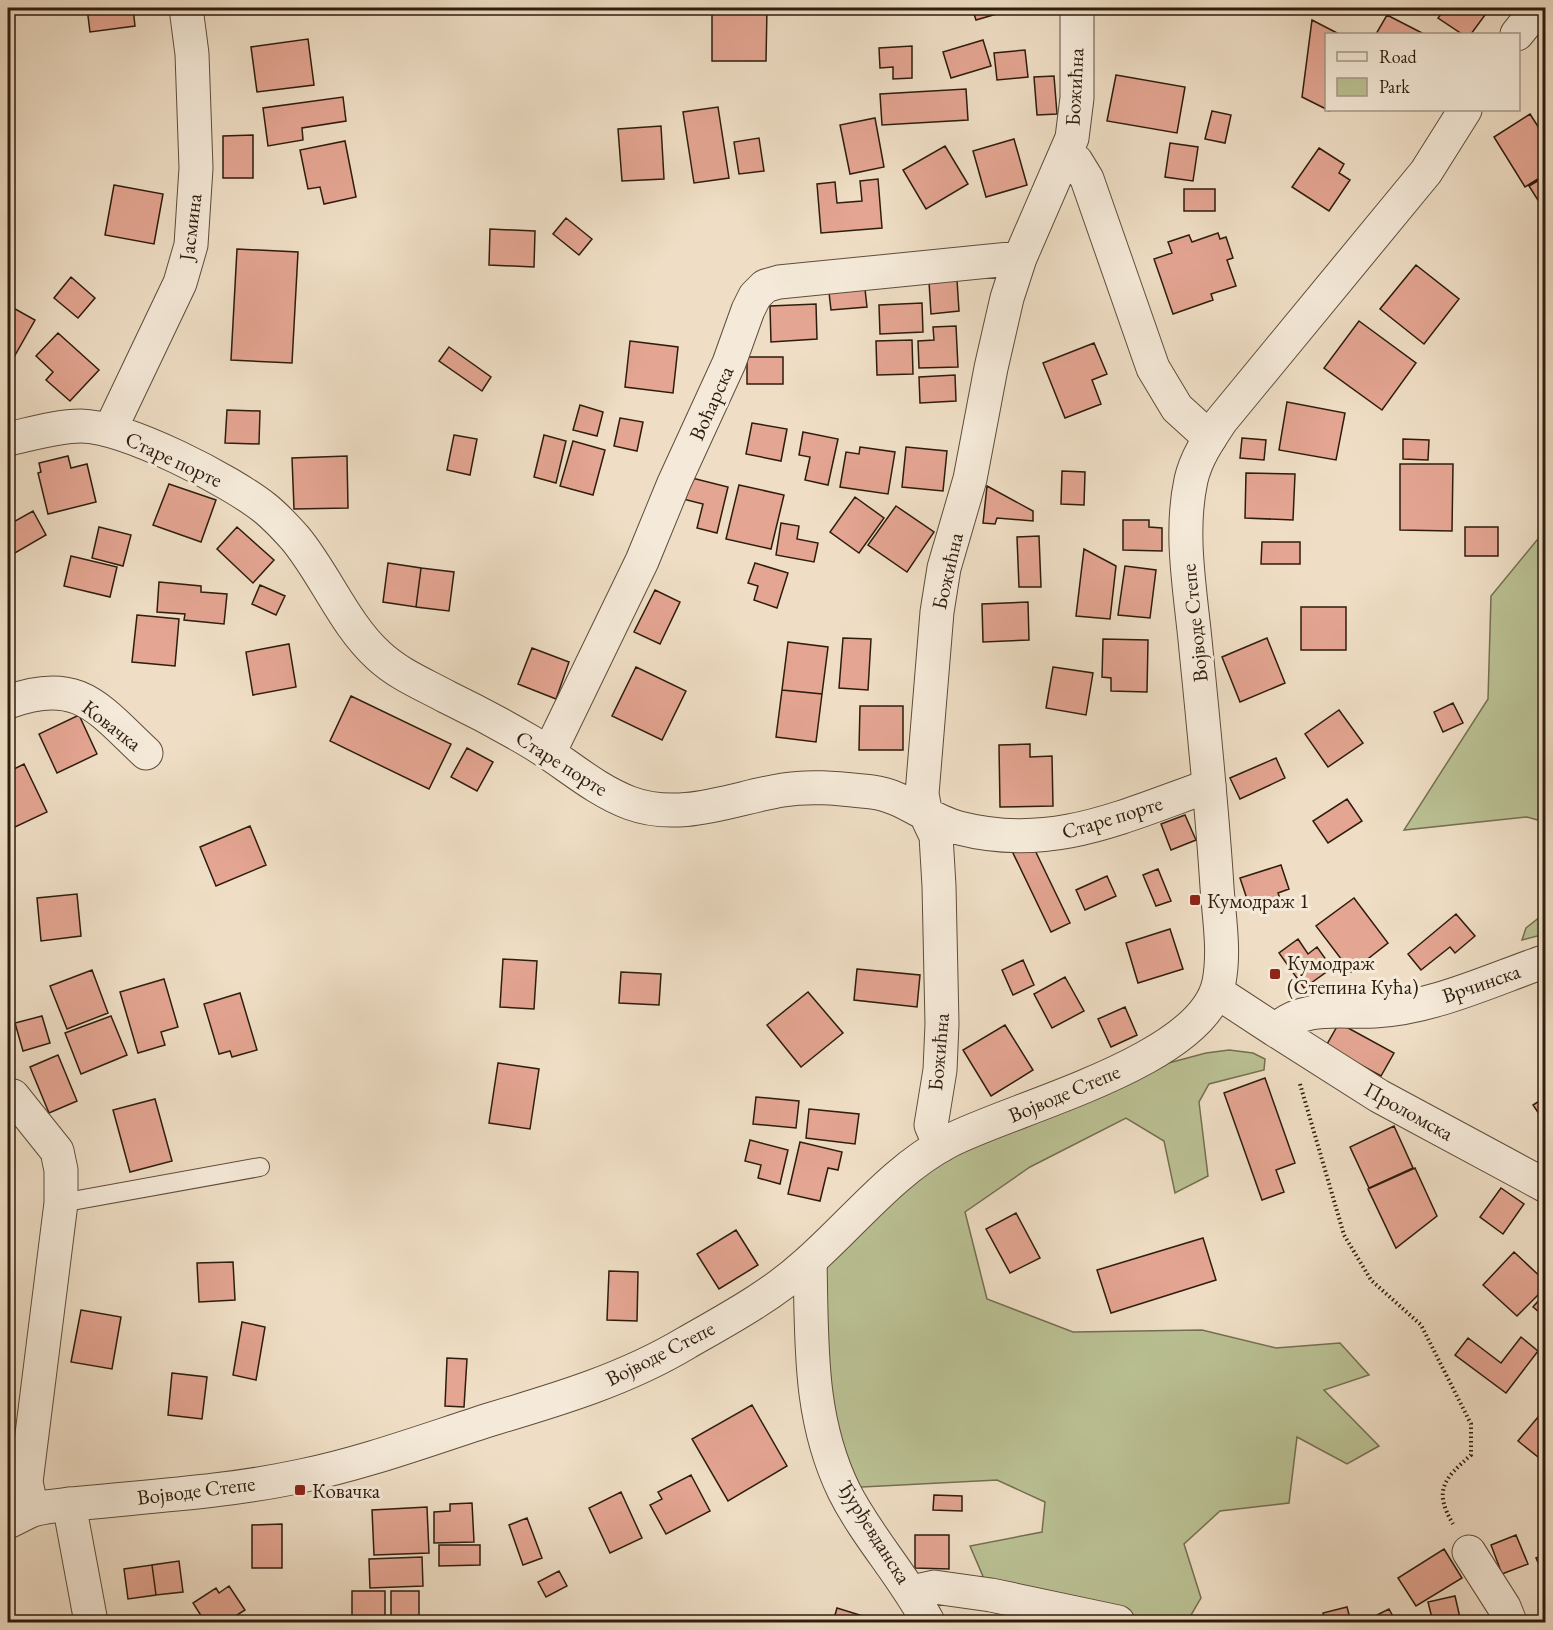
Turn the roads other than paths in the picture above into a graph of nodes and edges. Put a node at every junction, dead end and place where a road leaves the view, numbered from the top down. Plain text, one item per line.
1 (186, 8) edge
2 (1077, 8) edge
3 (1538, 8) edge
4 (1517, 33) edge
5 (1464, 111) edge
6 (1066, 154) junction
7 (1020, 258) junction
8 (110, 430) junction
9 (1210, 438) junction
10 (8, 439) edge
11 (8, 702) edge
12 (147, 753) dead end
13 (549, 753) junction
14 (1209, 786) junction
15 (926, 815) junction
16 (1545, 961) edge
17 (1217, 992) junction
18 (1275, 1030) junction
19 (13, 1096) dead end
20 (940, 1146) junction
21 (260, 1167) dead end
22 (1545, 1186) edge
23 (61, 1203) junction
24 (810, 1261) junction
25 (69, 1504) junction
26 (20, 1516) edge
27 (1469, 1552) road end
28 (912, 1592) junction
29 (91, 1623) edge
30 (928, 1623) edge
31 (1118, 1623) edge
32 (1510, 1623) edge

1 - 8 street, Јасмина
2 - 6 street, Божићна
3 - 4 street
5 - 9 street, Војводе Степе
6 - 7 street, Божићна
6 - 9 street
7 - 13 street, Воћарска
7 - 15 street, Божићна
8 - 10 street, Старе порте
8 - 13 street, Старе порте
9 - 14 street, Војводе Степе
11 - 12 street, Ковачка
13 - 15 street, Старе порте
14 - 15 street, Старе порте
14 - 17 street, Војводе Степе
15 - 20 street, Божићна
16 - 18 street, Врчинска
17 - 18 street
17 - 20 street, Војводе Степе
18 - 22 street, Проломска
19 - 23 street
20 - 24 street, Војводе Степе
21 - 23 lane
23 - 26 street
24 - 25 street, Војводе Степе
24 - 28 street, Ђурђевданска
25 - 26 street, Војводе Степе
25 - 29 street
27 - 32 street
28 - 30 street, Ђурђевданска
28 - 31 street

